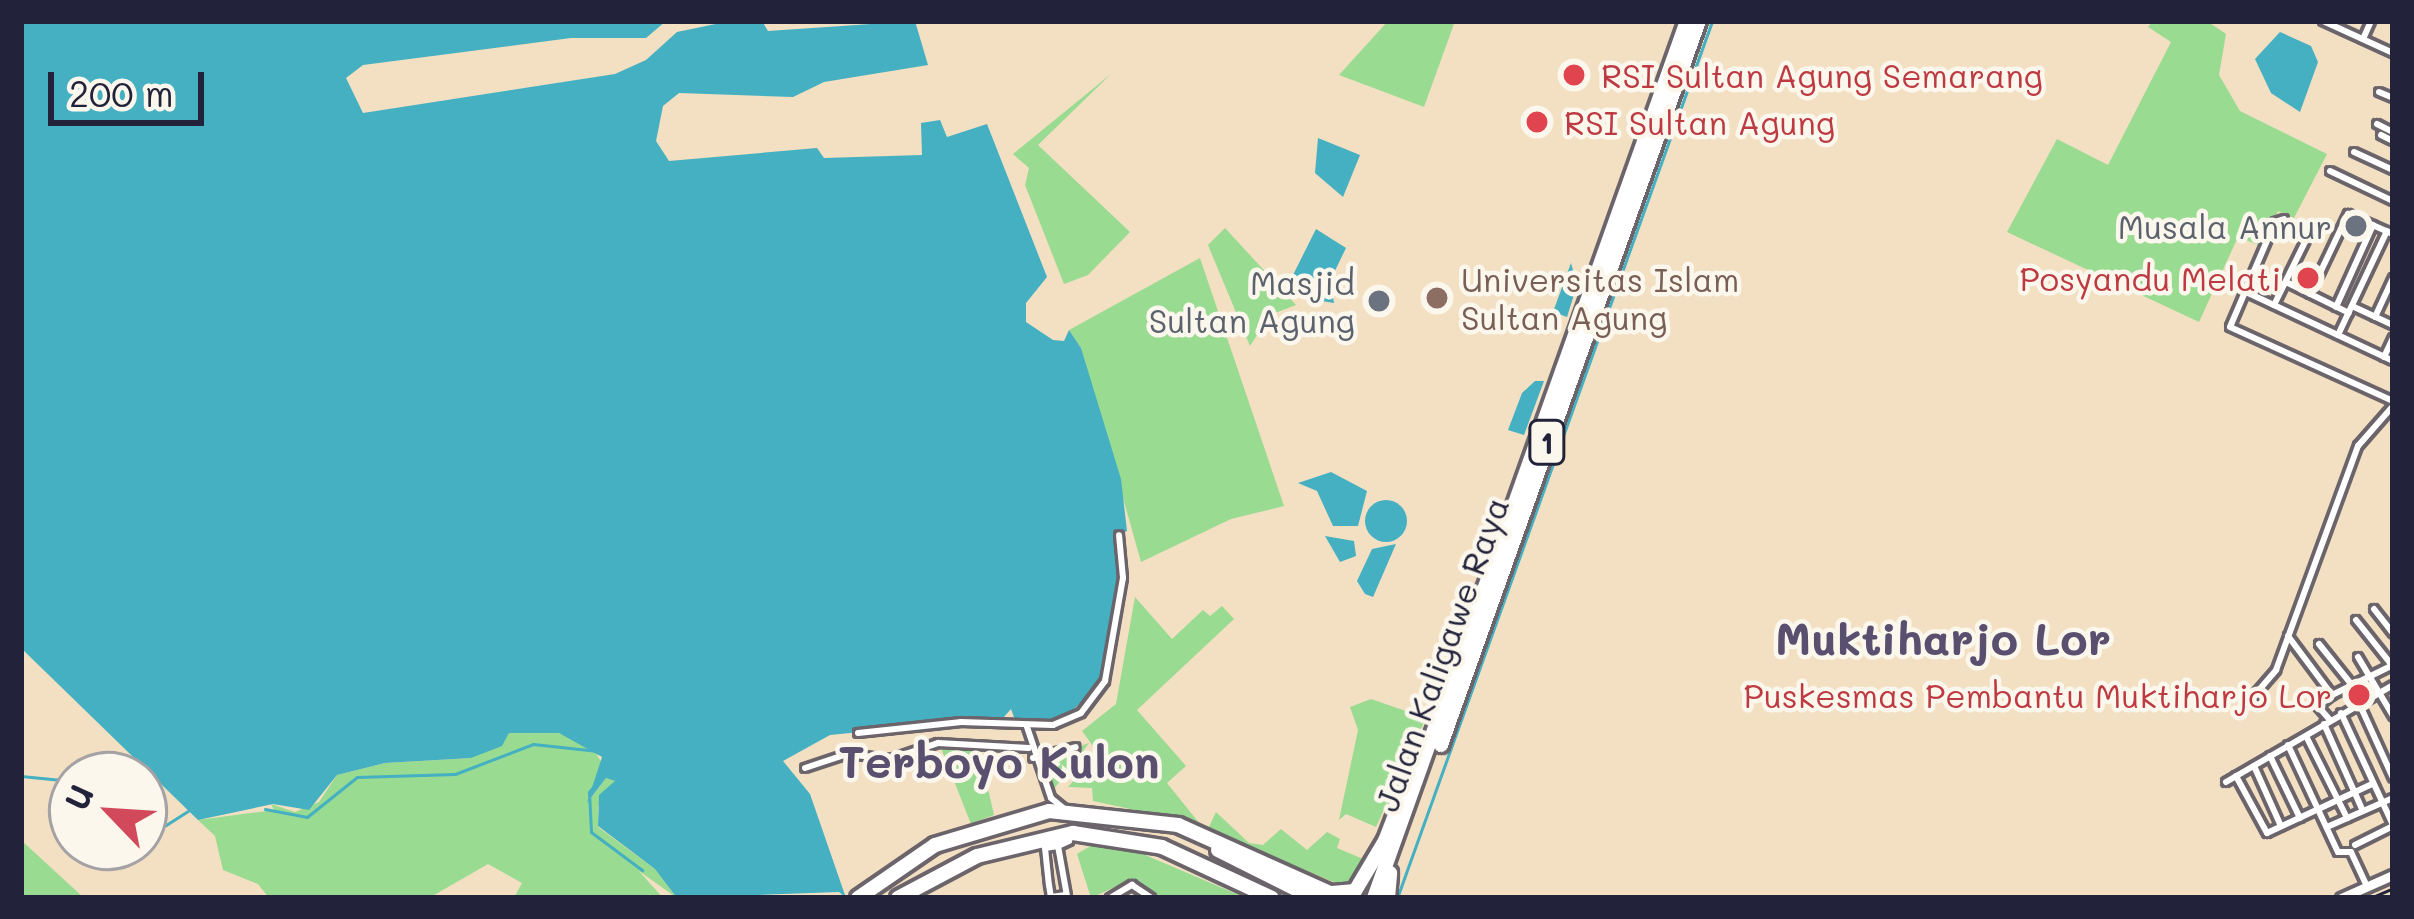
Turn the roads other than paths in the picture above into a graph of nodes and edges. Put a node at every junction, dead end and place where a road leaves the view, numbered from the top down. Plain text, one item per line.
1 (1690, 21) edge
2 (2323, 21) edge
3 (2371, 21) edge
4 (2363, 39) junction
5 (2393, 53) edge
6 (2379, 92) dead end
7 (2393, 98) edge
8 (2377, 124) dead end
9 (2393, 132) edge
10 (2381, 136) dead end
11 (2393, 141) edge
12 (2354, 152) dead end
13 (2393, 170) edge
14 (2330, 171) dead end
15 (2393, 201) edge
16 (2284, 219) dead end
17 (2374, 225) junction
18 (2390, 232) edge
19 (2308, 236) dead end
20 (2393, 278) edge
21 (2286, 282) junction
22 (2246, 292) junction
23 (2310, 294) junction
24 (2274, 305) junction
25 (2336, 307) junction
26 (2351, 310) junction
27 (2375, 316) junction
28 (2393, 325) edge
29 (2338, 335) junction
30 (2393, 338) edge
31 (2384, 357) junction
32 (1570, 362) junction
33 (2393, 362) edge
34 (2392, 409) edge
35 (1119, 536) dead end
36 (2374, 609) dead end
37 (2356, 620) dead end
38 (2393, 634) edge
39 (2288, 636) junction
40 (2319, 644) dead end
41 (2358, 657) dead end
42 (2393, 665) edge
43 (2372, 674) junction
44 (2352, 685) junction
45 (2393, 686) edge
46 (2381, 691) junction
47 (2332, 695) junction
48 (2252, 698) dead end
49 (2359, 703) junction
50 (2341, 712) junction
51 (2393, 716) edge
52 (2327, 722) junction
53 (1027, 727) junction
54 (858, 733) dead end
55 (2306, 736) junction
56 (2288, 746) junction
57 (1076, 747) dead end
58 (1029, 748) junction
59 (2270, 756) junction
60 (1033, 758) junction
61 (2254, 766) junction
62 (806, 768) dead end
63 (2236, 776) junction
64 (1420, 777) junction
65 (2393, 778) edge
66 (2226, 782) dead end
67 (2372, 784) junction
68 (2355, 791) junction
69 (2337, 798) junction
70 (2393, 798) edge
71 (2384, 802) junction
72 (1050, 805) junction
73 (2319, 808) junction
74 (2363, 811) junction
75 (2300, 818) junction
76 (2347, 818) junction
77 (2393, 825) edge
78 (2281, 826) junction
79 (2327, 827) junction
80 (1190, 830) junction
81 (968, 832) junction
82 (1073, 832) junction
83 (1385, 841) junction
84 (2355, 845) dead end
85 (1058, 847) junction
86 (1178, 853) junction
87 (977, 856) junction
88 (1217, 856) junction
89 (1392, 867) junction
90 (2393, 875) edge
91 (2368, 887) junction
92 (1067, 896) edge
93 (1336, 896) edge
94 (858, 898) edge
95 (898, 898) edge
96 (1110, 898) edge
97 (1151, 898) edge
98 (1273, 898) edge
99 (1293, 898) edge
100 (1314, 898) edge
101 (1381, 898) edge
102 (2341, 898) edge

1 - 32 highway, Jalan Kaligawe Raya / 1
1 - 89 highway
2 - 4 street
3 - 4 street
4 - 5 street
6 - 7 street
8 - 9 street
10 - 11 street
12 - 13 street
14 - 15 street
16 - 22 street
17 - 18 street
17 - 23 street
17 - 25 street
18 - 26 street
19 - 21 street
20 - 27 street
21 - 23 street
21 - 24 street
22 - 24 street
22 - 34 street
23 - 25 street
24 - 29 street
25 - 26 street
26 - 27 street
26 - 29 street
27 - 28 street
29 - 31 street
30 - 31 street
31 - 33 street
32 - 64 highway, Jalan Kaligawe Raya / 1
32 - 83 highway
32 - 89 highway, Jalan Kaligawe Raya / 1
34 - 39 street
35 - 53 street
36 - 38 street
37 - 42 street
39 - 47 street
39 - 48 street
40 - 44 street
41 - 43 street
42 - 43 street
43 - 44 street
43 - 46 street
44 - 47 street
45 - 46 street
46 - 49 street
46 - 51 street
47 - 52 street
49 - 50 street
49 - 65 street
50 - 52 street
50 - 67 street
52 - 55 street
52 - 68 street
53 - 54 street
53 - 58 street
55 - 56 street
55 - 69 street
56 - 59 street
56 - 73 street
57 - 60 street
58 - 60 street
58 - 62 street
59 - 61 street
59 - 75 street
60 - 72 street
61 - 63 street
61 - 78 street
63 - 66 street
63 - 78 street
64 - 83 highway, 1
64 - 101 highway
67 - 68 street
67 - 71 street
68 - 69 street
68 - 74 street
69 - 73 street
69 - 76 street
70 - 71 street
71 - 74 street
71 - 77 street
72 - 80 highway, 1
72 - 81 highway, 1
73 - 75 street
73 - 79 street
74 - 76 street
75 - 78 street
76 - 79 street
77 - 84 street
79 - 91 street
80 - 88 highway
80 - 93 highway, 1
81 - 87 highway
81 - 94 highway, 1
82 - 85 street
82 - 86 highway
82 - 87 highway
83 - 93 highway, 1
85 - 92 street
85 - 92 street
86 - 88 highway
86 - 98 highway
87 - 95 highway
88 - 99 highway
88 - 100 highway
89 - 101 highway
90 - 91 street
91 - 102 street
96 - 97 street

